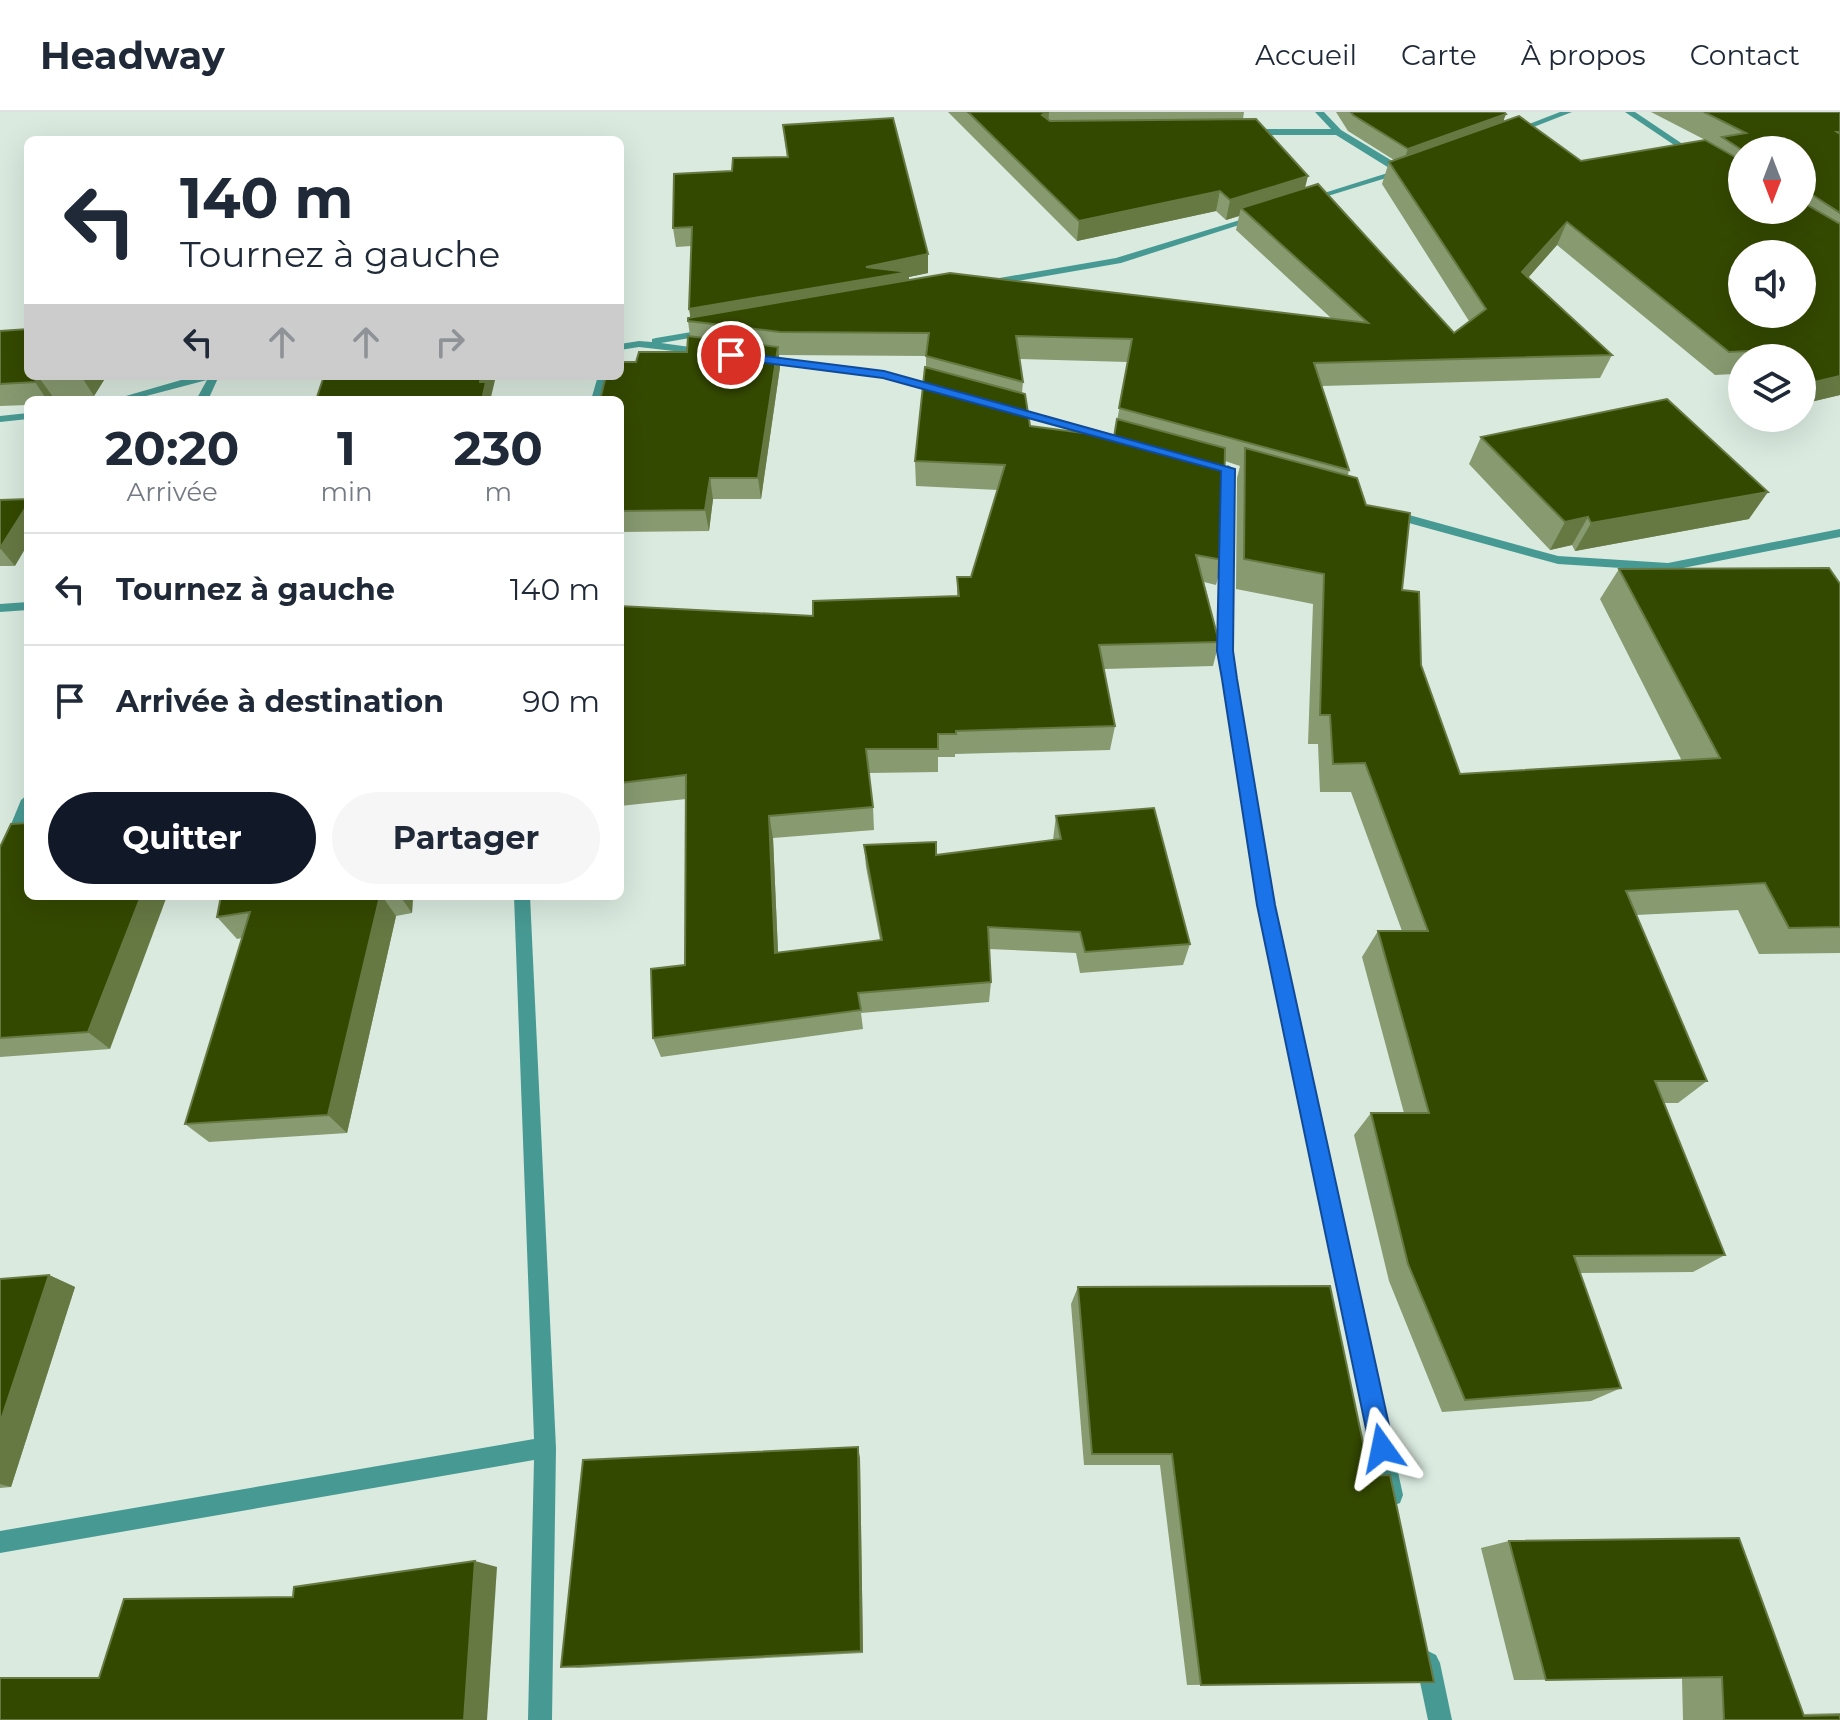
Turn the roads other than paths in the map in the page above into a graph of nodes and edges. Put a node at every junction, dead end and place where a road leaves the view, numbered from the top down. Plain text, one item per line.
1 (1319, 112) edge
2 (1568, 112) edge
3 (1629, 112) edge
4 (1243, 132) edge
5 (1338, 132) junction
6 (1498, 137) edge
7 (1704, 162) edge
8 (1415, 167) edge
9 (1401, 172) junction
10 (1297, 205) edge
11 (1267, 214) edge
12 (979, 285) edge
13 (716, 330) edge
14 (639, 344) junction
15 (624, 346) edge
16 (715, 353) edge
17 (746, 357) edge
18 (196, 380) edge
19 (959, 395) edge
20 (134, 396) edge
21 (989, 403) edge
22 (24, 416) edge
23 (0, 419) edge
24 (1138, 444) edge
25 (1228, 469) edge
26 (1378, 511) edge
27 (1840, 533) edge
28 (24, 606) edge
29 (0, 608) edge
30 (24, 810) edge
31 (0, 870) edge
32 (522, 900) edge
33 (545, 1448) junction
34 (1397, 1520) edge
35 (0, 1542) edge
36 (1424, 1643) edge
37 (540, 1720) edge
38 (1440, 1720) edge

1 - 5 street
2 - 6 street
3 - 7 street
4 - 5 street
5 - 9 street
8 - 9 street
9 - 10 street
11 - 12 street
13 - 14 street
14 - 15 street
14 - 16 street
17 - 19 street
18 - 20 street
21 - 24 street
22 - 23 street
25 - 34 street
26 - 27 street
28 - 29 street
30 - 31 street
32 - 33 street
33 - 35 street
33 - 37 street
36 - 38 street

